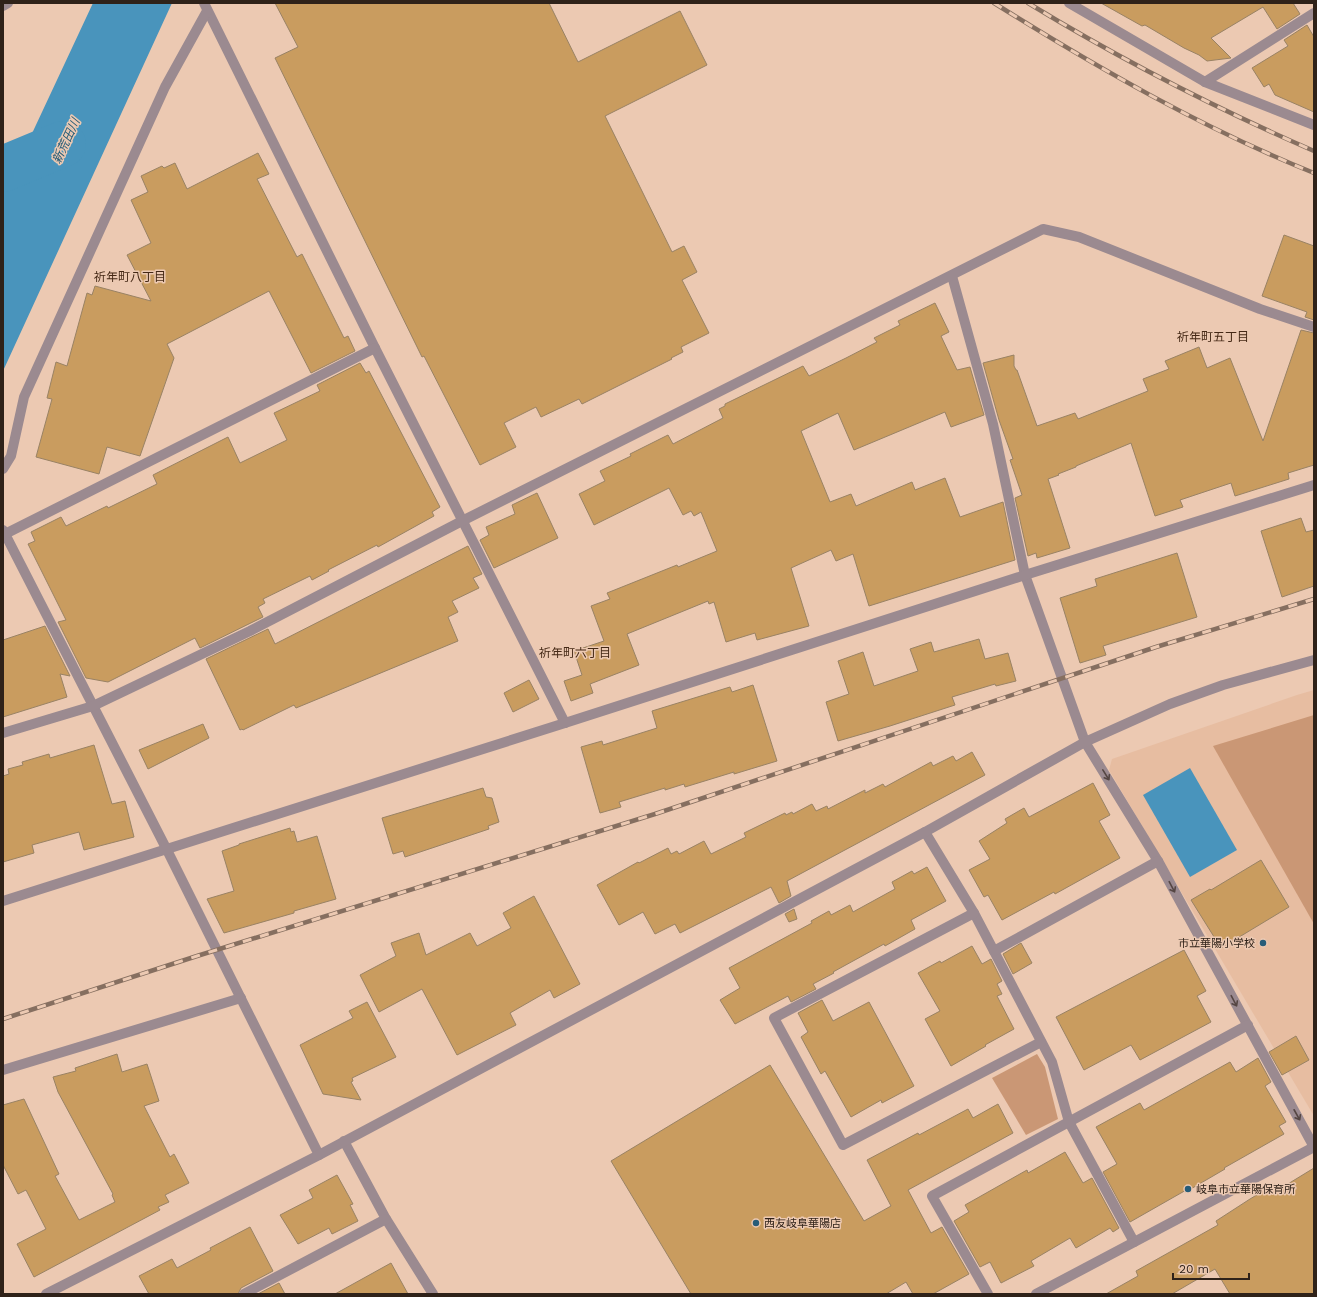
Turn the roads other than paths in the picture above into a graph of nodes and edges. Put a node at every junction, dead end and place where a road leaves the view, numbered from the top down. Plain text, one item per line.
1 (8, 3) edge
2 (1069, 3) edge
3 (3, 6) edge
4 (206, 7) edge
5 (1314, 14) edge
6 (1205, 82) junction
7 (1314, 125) edge
8 (952, 276) junction
9 (1314, 327) edge
10 (376, 348) junction
11 (3, 469) edge
12 (1314, 485) edge
13 (464, 520) junction
14 (4, 532) edge
15 (1025, 575) junction
16 (1314, 660) edge
17 (93, 706) junction
18 (565, 723) junction
19 (3, 733) edge
20 (1085, 742) junction
21 (925, 832) junction
22 (167, 850) junction
23 (1158, 861) junction
24 (3, 901) edge
25 (974, 912) junction
26 (994, 951) junction
27 (240, 998) junction
28 (1248, 1025) junction
29 (1041, 1042) junction
30 (3, 1070) edge
31 (1069, 1122) junction
32 (344, 1141) junction
33 (1314, 1147) edge
34 (319, 1154) junction
35 (386, 1219) junction
36 (1134, 1242) junction
37 (46, 1294) edge
38 (244, 1294) edge
39 (433, 1294) edge
40 (988, 1294) edge
41 (1036, 1294) edge

1 - 3 street
2 - 6 street
4 - 10 street
4 - 11 street
5 - 6 street
6 - 7 street
8 - 9 street
8 - 13 street
8 - 15 street
10 - 13 street
10 - 14 street
12 - 15 street
13 - 17 street
13 - 18 street
14 - 17 street
15 - 18 street
15 - 20 street
16 - 20 street
17 - 19 street
17 - 22 street
18 - 22 street
20 - 21 street
20 -> 23 street
21 - 25 street
21 - 32 street
22 - 24 street
22 - 27 street
23 - 26 street
23 -> 28 street
25 - 26 street
25 - 29 street
26 - 29 street
27 - 30 street
27 - 34 street
28 - 31 street
28 -> 33 street
29 - 31 street
31 - 36 street
31 - 40 street
32 - 34 street
32 - 35 street
33 - 36 street
34 - 37 street
35 - 38 street
35 - 39 street
36 - 41 street

